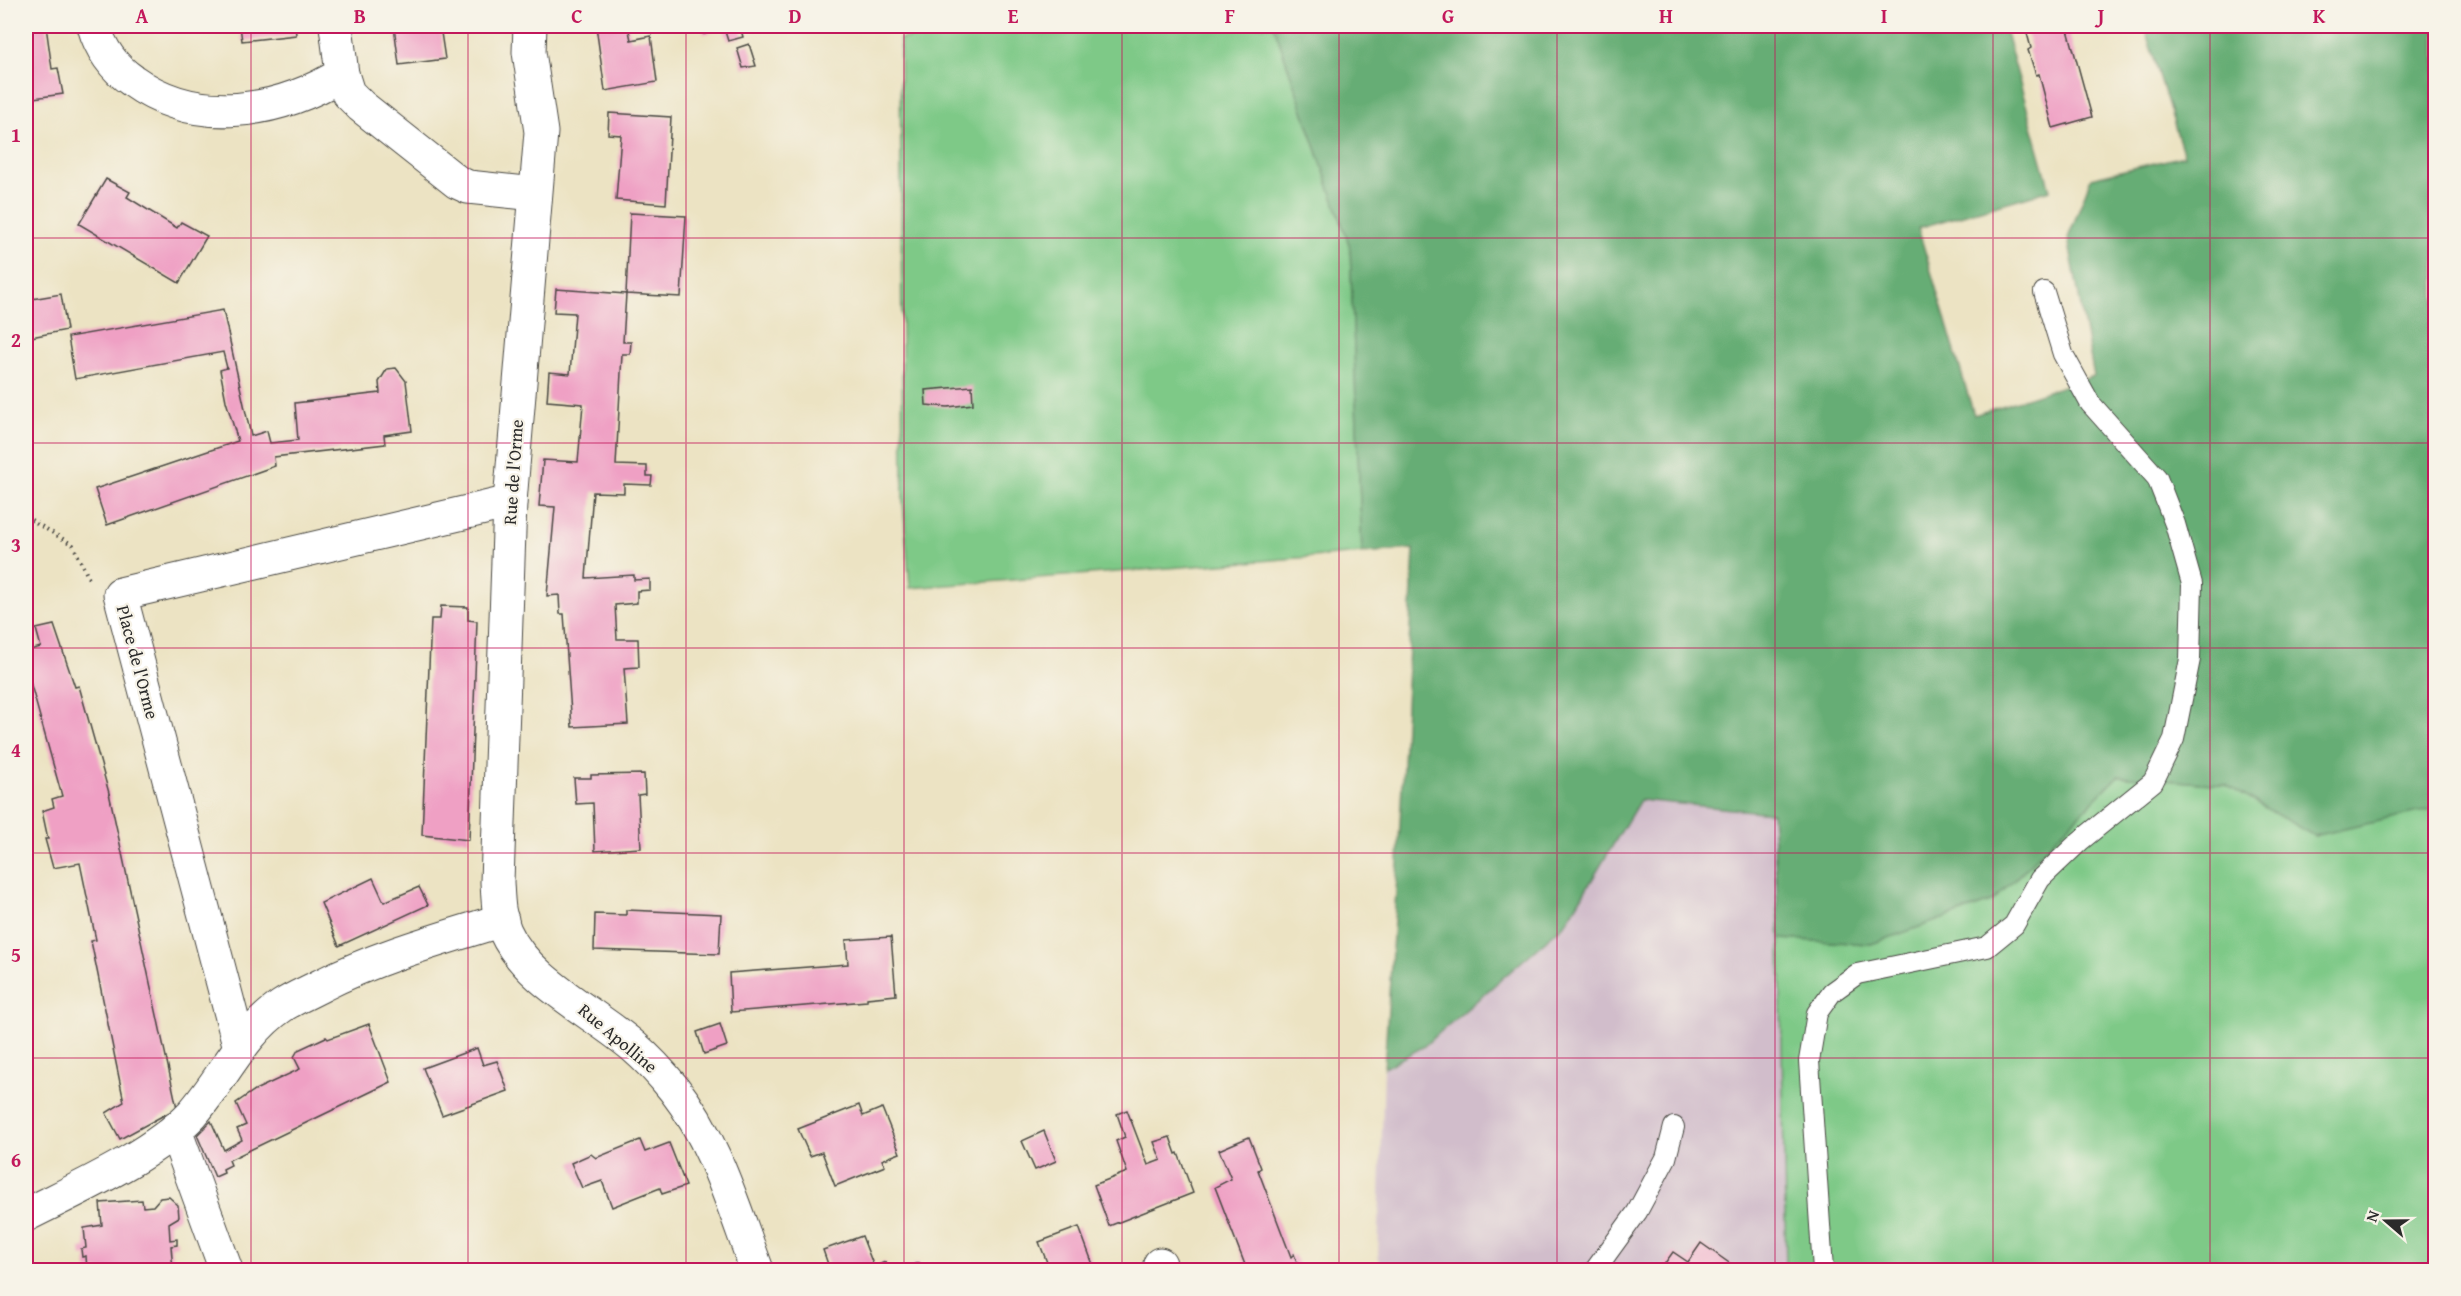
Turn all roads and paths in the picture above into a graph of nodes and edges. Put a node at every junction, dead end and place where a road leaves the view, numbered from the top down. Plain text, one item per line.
1 (94, 26) edge
2 (336, 26) edge
3 (530, 26) edge
4 (342, 74) junction
5 (535, 194) junction
6 (2044, 292) dead end
7 (510, 502) junction
8 (26, 517) edge
9 (120, 594) junction
10 (502, 920) junction
11 (240, 1048) junction
12 (1674, 1127) dead end
13 (175, 1130) junction
14 (26, 1215) edge
15 (226, 1270) edge
16 (757, 1270) edge
17 (1595, 1270) edge
18 (1823, 1270) edge

1 - 4 street
2 - 4 street
3 - 5 street, Rue de l'Orme
4 - 5 street
5 - 7 street, Rue de l'Orme
6 - 18 lane
7 - 9 street, Place de l'Orme
7 - 10 street, Rue de l'Orme
8 - 9 path
9 - 11 street, Place de l'Orme
10 - 11 street
10 - 16 street, Rue Apolline
11 - 13 street
12 - 17 lane
13 - 14 street
13 - 15 street

